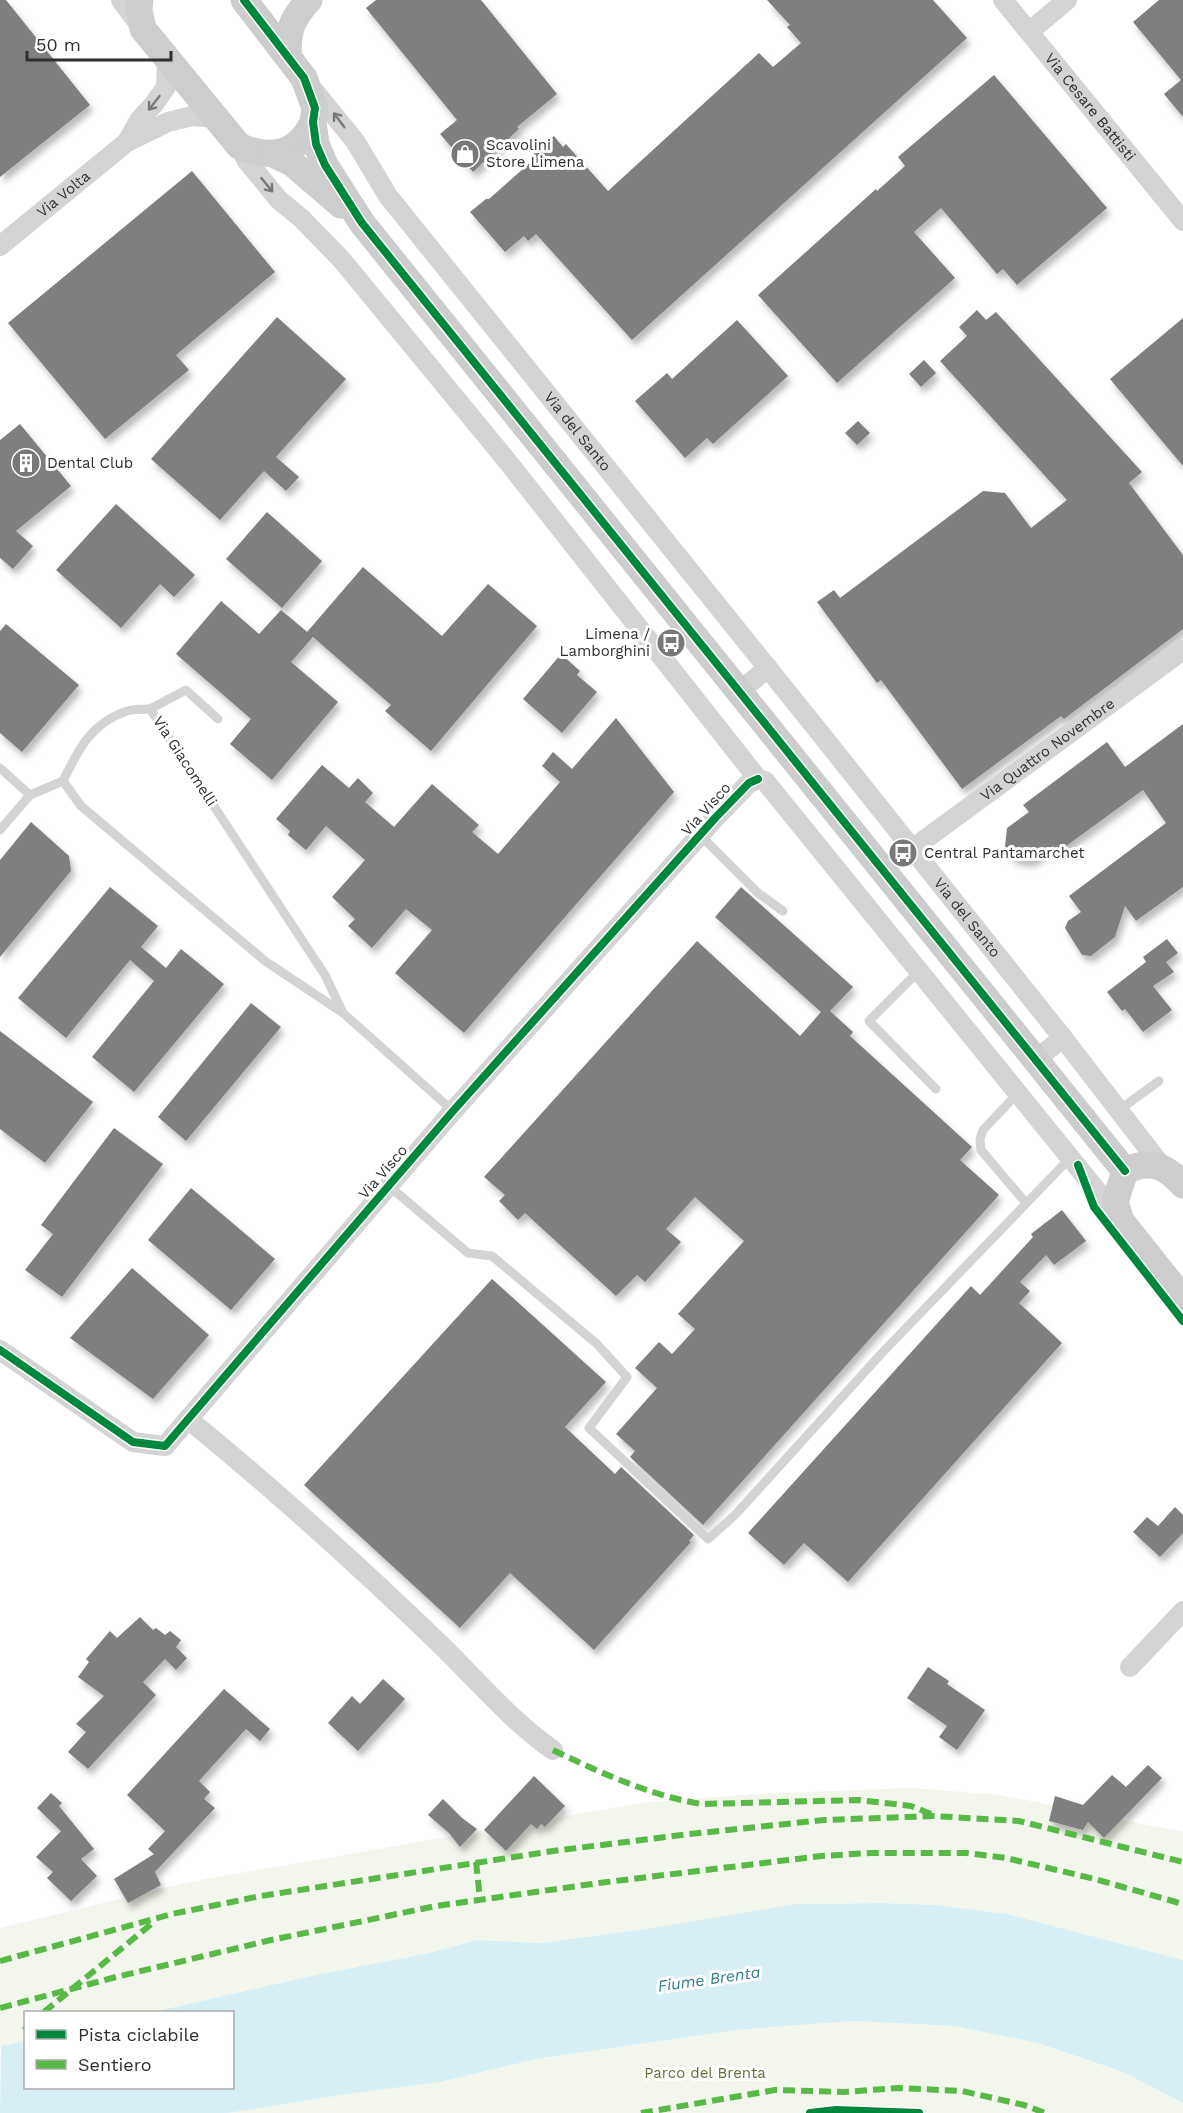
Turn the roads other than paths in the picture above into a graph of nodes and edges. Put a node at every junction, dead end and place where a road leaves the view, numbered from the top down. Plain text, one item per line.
1 (122, 0) edge
2 (140, 0) edge
3 (244, 0) edge
4 (258, 0) edge
5 (274, 0) edge
6 (309, 0) edge
7 (1003, 0) edge
8 (1067, 0) edge
9 (143, 29) junction
10 (1030, 31) junction
11 (288, 56) junction
12 (167, 58) junction
13 (304, 78) junction
14 (215, 118) junction
15 (313, 122) junction
16 (127, 142) junction
17 (239, 146) junction
18 (273, 154) junction
19 (1183, 221) edge
20 (362, 224) junction
21 (0, 246) edge
22 (1183, 650) edge
23 (768, 668) junction
24 (740, 691) junction
25 (150, 709) junction
26 (218, 719) dead end
27 (0, 768) edge
28 (758, 779) junction
29 (63, 781) junction
30 (30, 795) junction
31 (0, 830) edge
32 (700, 835) junction
33 (912, 849) junction
34 (783, 911) dead end
35 (919, 971) junction
36 (343, 1013) junction
37 (1063, 1038) junction
38 (1035, 1060) junction
39 (1159, 1081) dead end
40 (936, 1089) dead end
41 (1018, 1093) junction
42 (1119, 1110) junction
43 (453, 1111) junction
44 (1071, 1157) junction
45 (1125, 1172) junction
46 (1173, 1177) edge
47 (389, 1186) junction
48 (1026, 1203) junction
49 (1121, 1221) junction
50 (1183, 1299) edge
51 (0, 1350) edge
52 (188, 1419) junction
53 (1183, 1611) edge
54 (1130, 1667) dead end
55 (553, 1750) dead end

1 - 9 street
2 - 9 street
3 - 11 street
4 - 5 street
6 - 11 street
7 - 10 street, Via Cesare Battisti
8 - 10 street
9 - 12 street
10 - 19 street, Via Cesare Battisti
11 - 13 street
12 - 14 street
12 -> 16 street
13 - 15 street
23 -> 13 street, Via del Santo
14 - 16 street
14 - 17 street
15 - 18 street
15 - 20 street
16 - 21 street, Via Volta
17 - 18 street
17 -> 28 street
18 - 20 street
20 - 24 street
22 - 33 street, Via Quattro Novembre
23 - 24 street
23 - 33 street, Via del Santo
24 - 38 street
25 - 26 lane
25 - 29 lane, Via Giacomelli
25 - 36 lane, Via Giacomelli
27 - 30 lane
28 - 32 street, Via Visco
28 - 35 street
29 - 30 lane
29 - 36 lane, Via Giacomelli
30 - 31 lane
32 - 34 lane
32 - 43 street, Via Visco
33 - 37 street, Via del Santo
35 - 40 lane
35 - 41 street
36 - 43 lane, Via Giacomelli
37 - 38 street
37 - 42 street, Via del Santo
38 - 45 street
39 - 42 lane
41 - 44 street
41 - 48 lane
42 - 46 street, Via del Santo
43 - 47 street, Via Visco
44 - 48 lane
44 - 49 street
45 - 46 street, Via del Santo
45 - 49 street
47 - 48 lane
47 - 52 street, Via Visco
49 - 50 street
51 - 52 street, Via Visco
52 - 55 street
53 - 54 street

